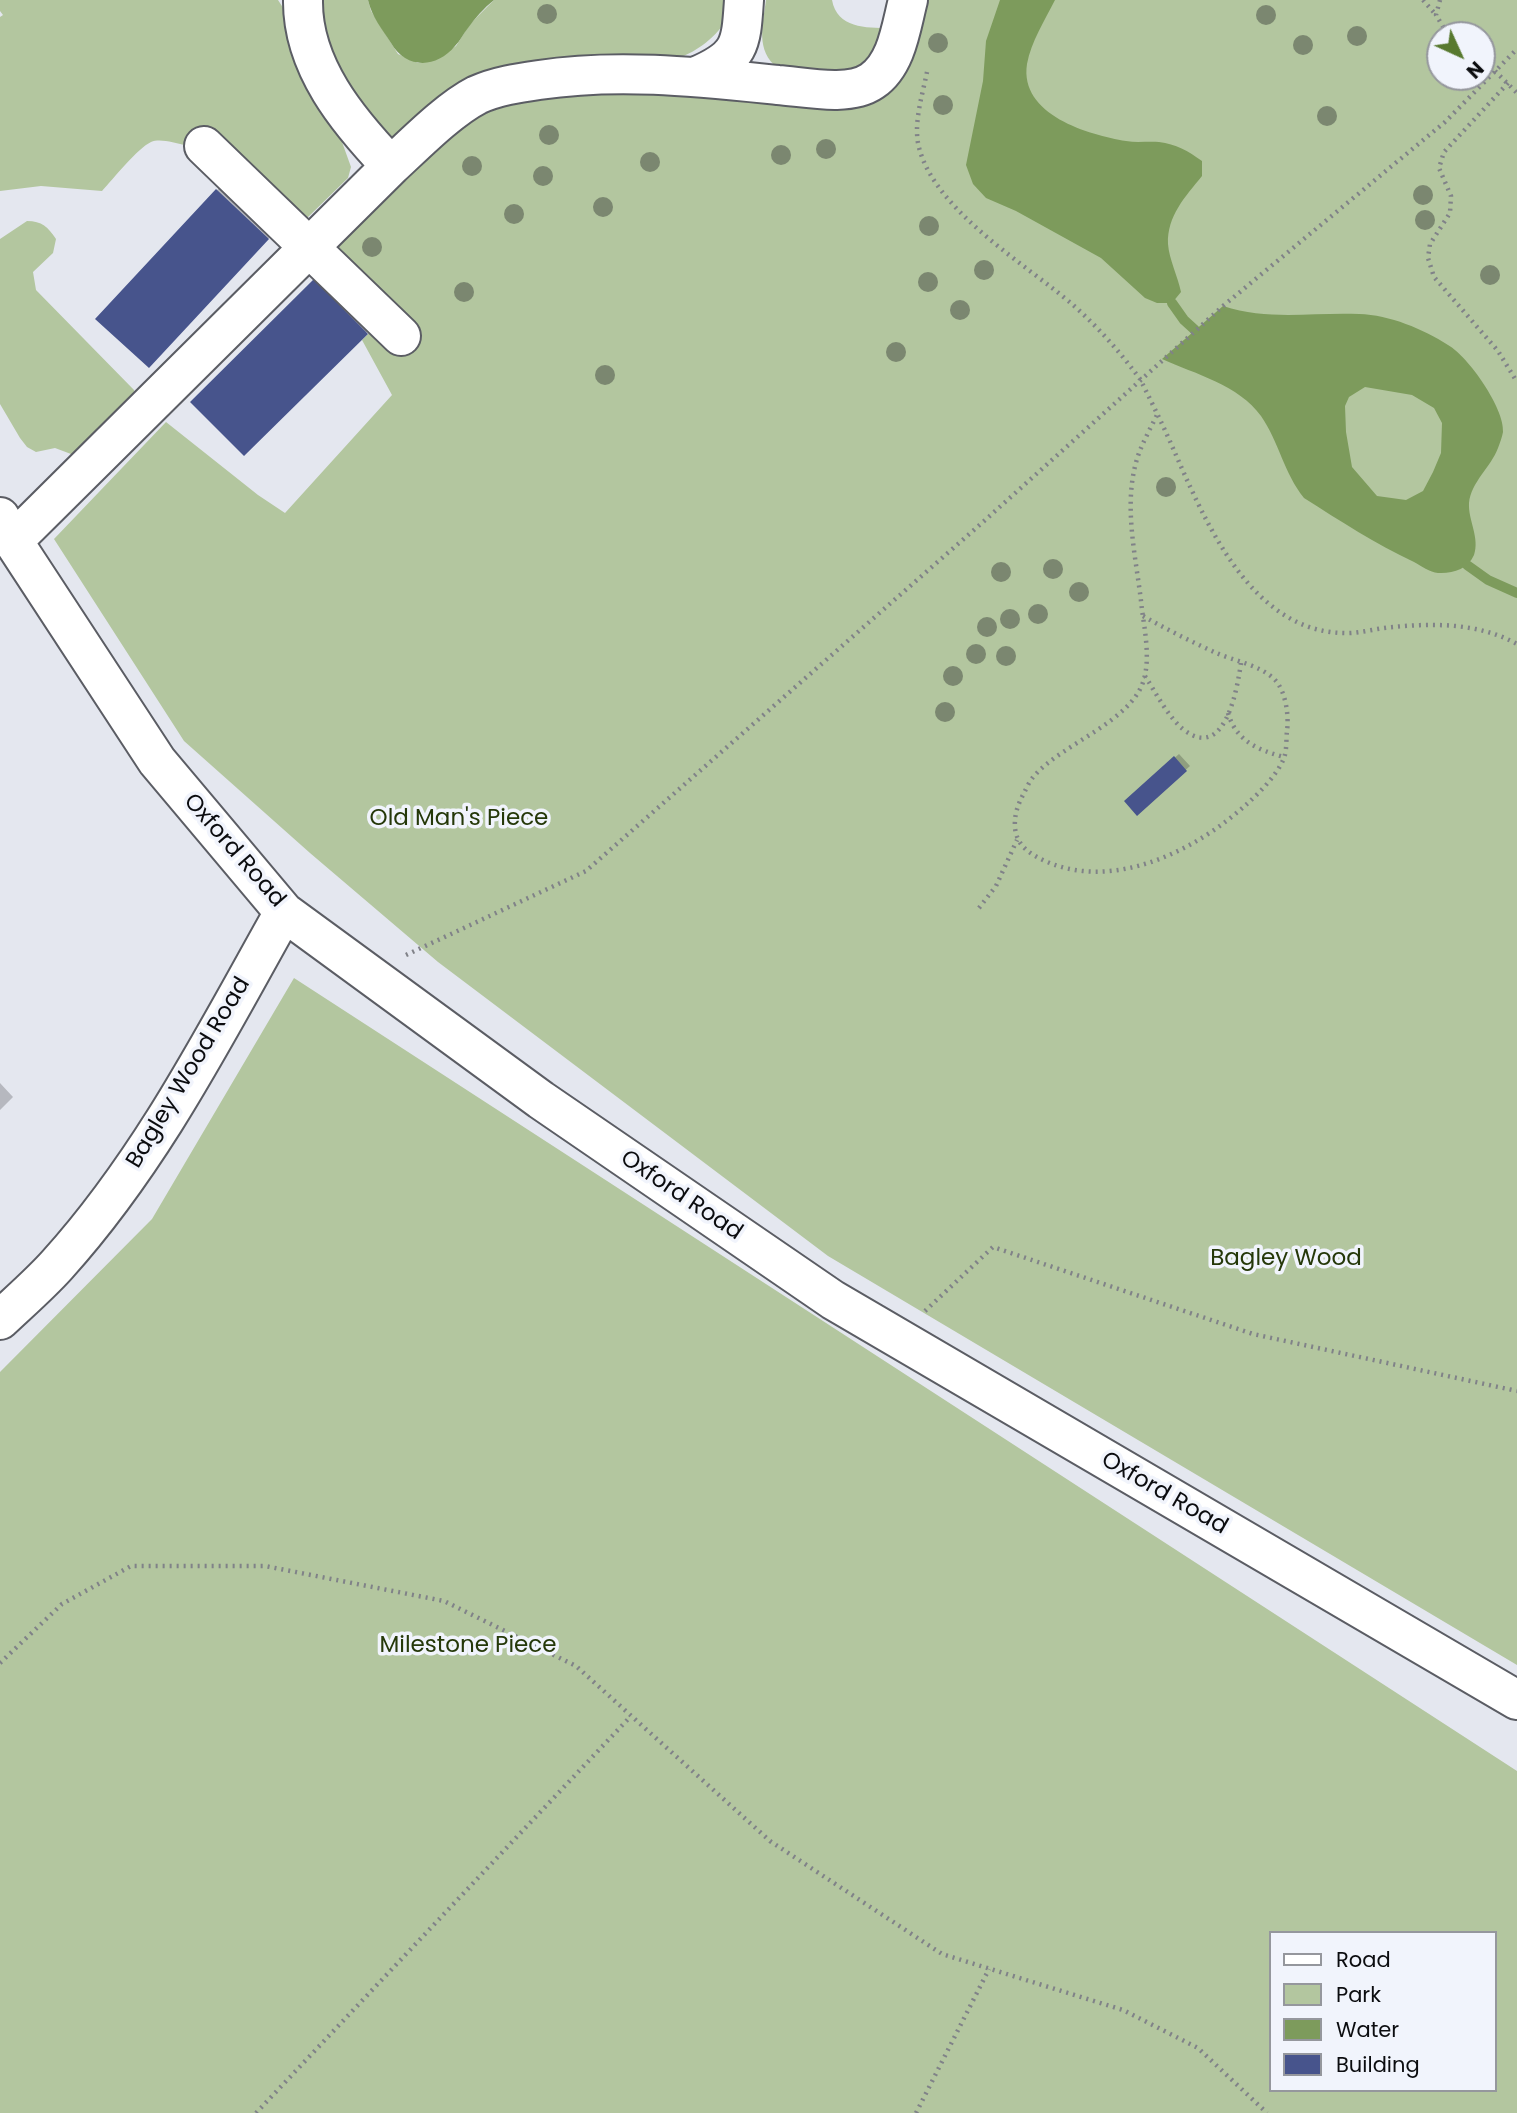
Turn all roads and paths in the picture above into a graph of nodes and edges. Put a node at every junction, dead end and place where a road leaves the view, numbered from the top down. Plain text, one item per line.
1 (303, 0) edge
2 (744, 0) edge
3 (908, 0) edge
4 (1423, 0) edge
5 (1440, 0) edge
6 (1436, 15) junction
7 (1440, 21) edge
8 (1517, 49) edge
9 (928, 67) dead end
10 (1496, 71) edge
11 (697, 76) junction
12 (1496, 76) edge
13 (1508, 83) junction
14 (1476, 91) edge
15 (1517, 93) edge
16 (204, 146) dead end
17 (391, 166) junction
18 (309, 248) junction
19 (401, 336) dead end
20 (1140, 379) junction
21 (1517, 382) edge
22 (1157, 415) junction
23 (7, 529) edge
24 (1143, 616) junction
25 (1517, 644) edge
26 (1241, 663) junction
27 (1145, 675) junction
28 (1228, 713) junction
29 (1284, 757) junction
30 (1017, 839) junction
31 (979, 908) dead end
32 (285, 912) junction
33 (367, 972) junction
34 (0, 1320) edge
35 (897, 1338) junction
36 (1517, 1391) edge
37 (0, 1663) edge
38 (1517, 1700) edge
39 (631, 1716) junction
40 (989, 1969) junction
41 (256, 2113) edge
42 (916, 2113) edge
43 (1267, 2113) edge

1 - 17 street
2 - 11 street
3 - 11 street
4 - 6 path
5 - 6 path
6 - 7 path
8 - 10 path
9 - 20 path
11 - 17 street
12 - 13 path
13 - 15 path
13 - 21 path
14 - 20 path
16 - 18 street
17 - 18 street
18 - 19 street
18 - 23 street
20 - 22 path
20 - 33 path
22 - 24 path
22 - 25 path
23 - 32 street, Oxford Road
24 - 26 path
24 - 27 path
26 - 28 path
26 - 29 path
27 - 28 path
27 - 30 path
28 - 29 path
29 - 30 path
30 - 31 path
32 - 33 street, Oxford Road
32 - 34 street, Bagley Wood Road
33 - 35 street, Oxford Road
35 - 36 path
35 - 38 street, Oxford Road
37 - 39 path
39 - 40 path
39 - 41 path
40 - 42 path
40 - 43 path

